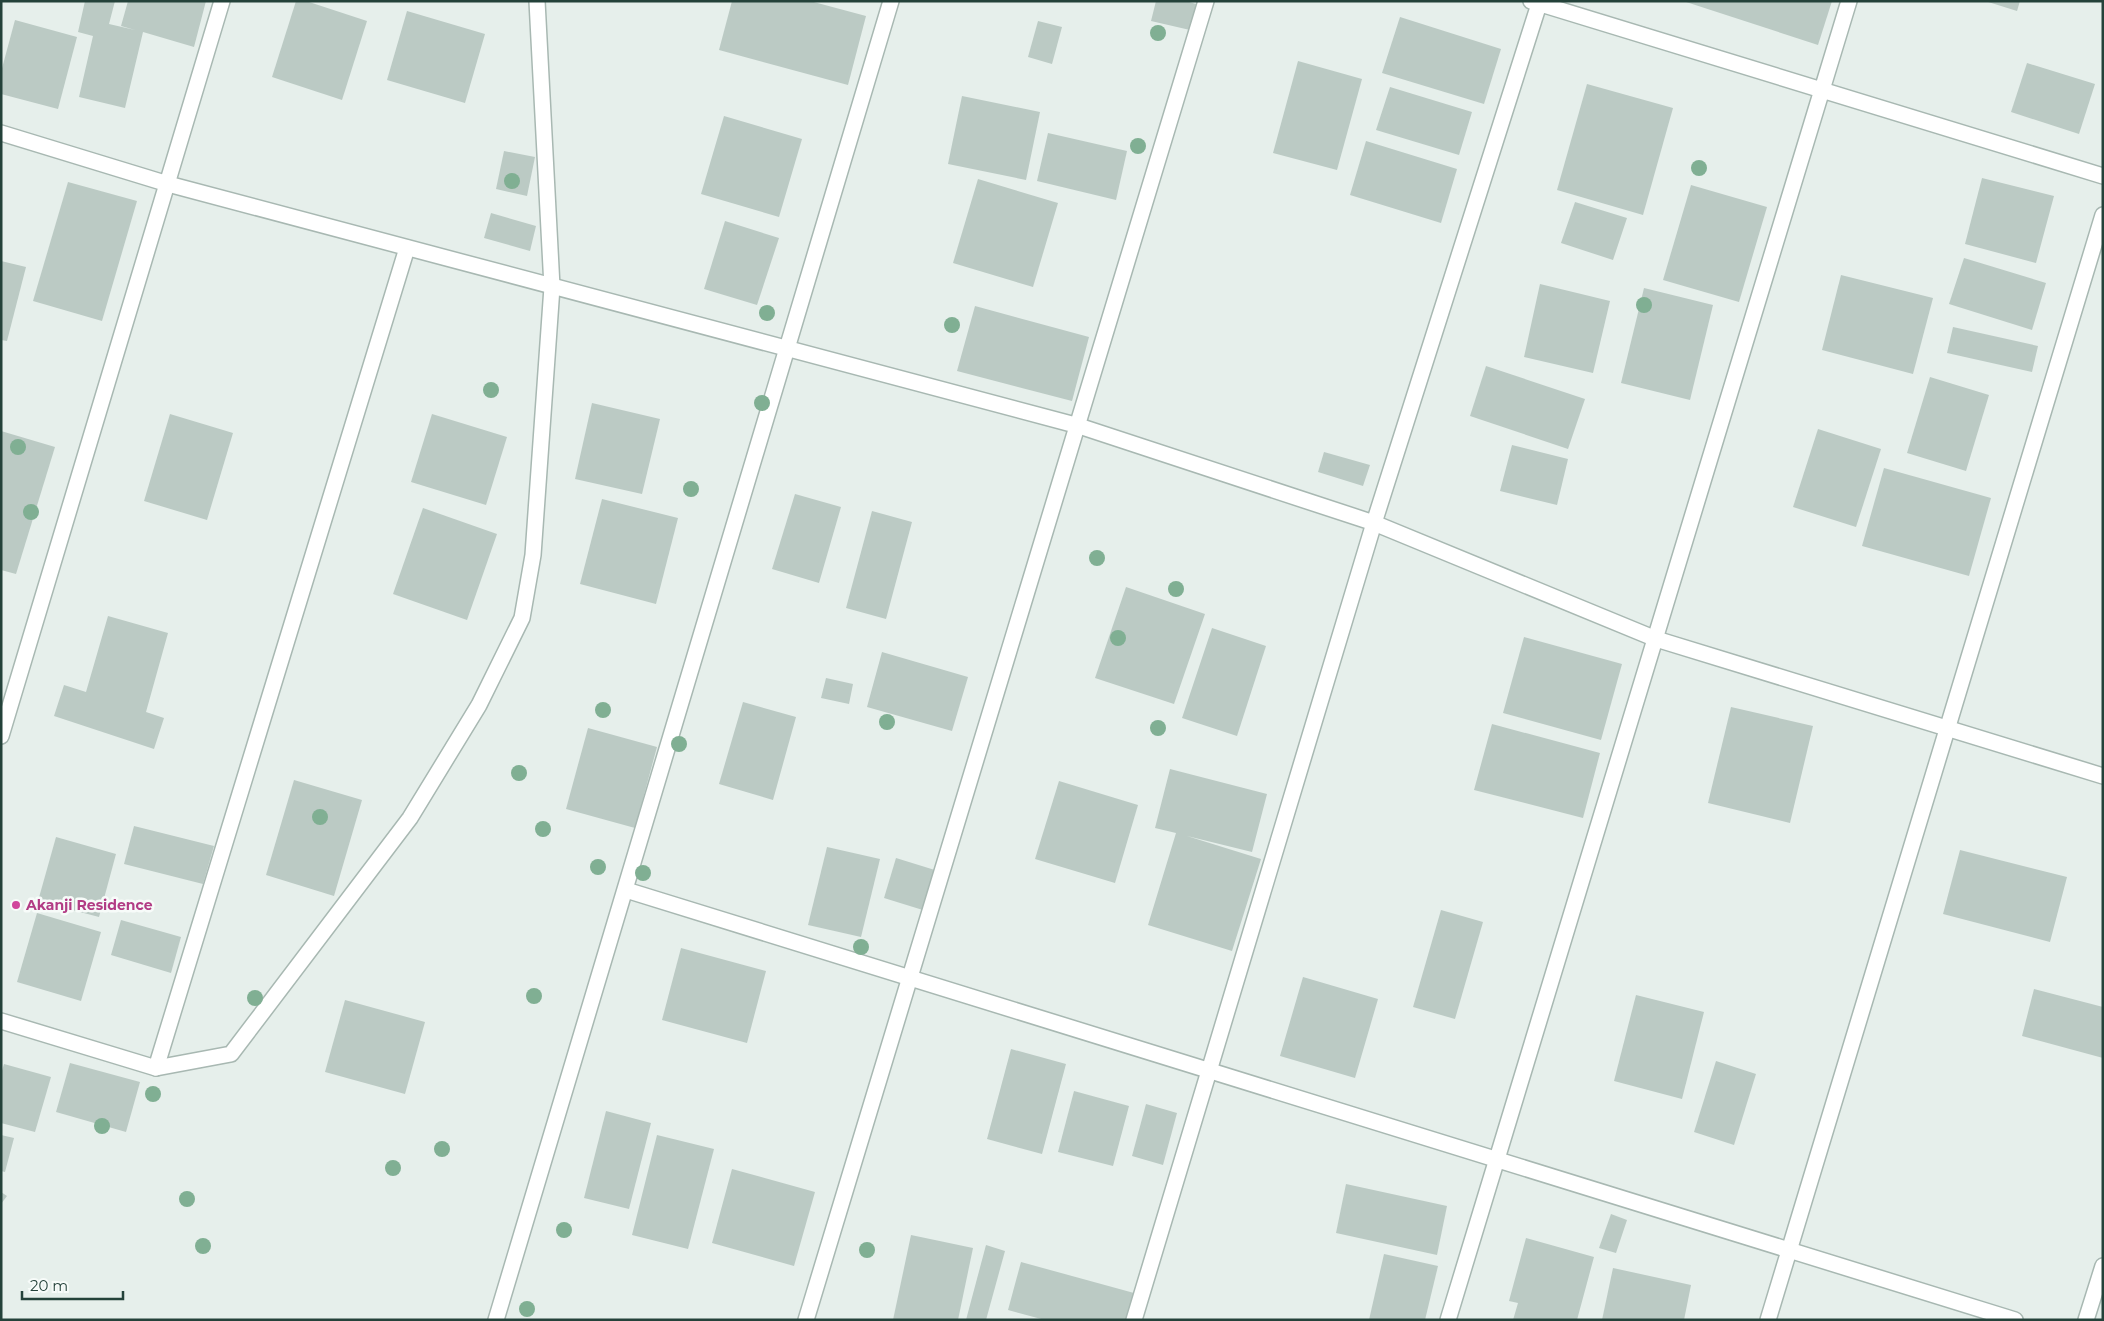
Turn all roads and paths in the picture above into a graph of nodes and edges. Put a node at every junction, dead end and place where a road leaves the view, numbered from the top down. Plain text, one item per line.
1 (222, 1) edge
2 (537, 1) edge
3 (891, 1) edge
4 (1206, 1) edge
5 (1850, 1) edge
6 (1537, 2) edge
7 (1822, 90) junction
8 (1, 133) edge
9 (2103, 176) edge
10 (168, 184) junction
11 (2103, 215) edge
12 (407, 248) junction
13 (552, 287) junction
14 (786, 349) junction
15 (1079, 426) junction
16 (1374, 523) junction
17 (1656, 639) junction
18 (1947, 728) junction
19 (1, 736) edge
20 (2103, 776) edge
21 (626, 890) junction
22 (910, 978) junction
23 (1, 1021) edge
24 (156, 1068) junction
25 (1211, 1071) junction
26 (1497, 1160) junction
27 (1789, 1250) junction
28 (2103, 1266) edge
29 (496, 1320) edge
30 (806, 1320) edge
31 (1134, 1320) edge
32 (1448, 1320) edge
33 (1768, 1320) edge
34 (2015, 1320) edge
35 (2086, 1320) edge

1 - 10 street
2 - 13 street
3 - 14 street
4 - 15 street
5 - 7 street
6 - 7 street
6 - 16 street
7 - 9 street
7 - 17 street
8 - 10 street
10 - 12 street
10 - 19 street
11 - 18 street
12 - 13 street
12 - 24 street
13 - 14 street
13 - 24 street
14 - 15 street
14 - 21 street
15 - 16 street
15 - 22 street
16 - 17 street
16 - 25 street
17 - 18 street
17 - 26 street
18 - 20 street
18 - 27 street
21 - 22 street
21 - 29 street
22 - 25 street
22 - 30 street
23 - 24 street
25 - 26 street
25 - 31 street
26 - 27 street
26 - 32 street
27 - 33 street
27 - 34 street
28 - 35 street

